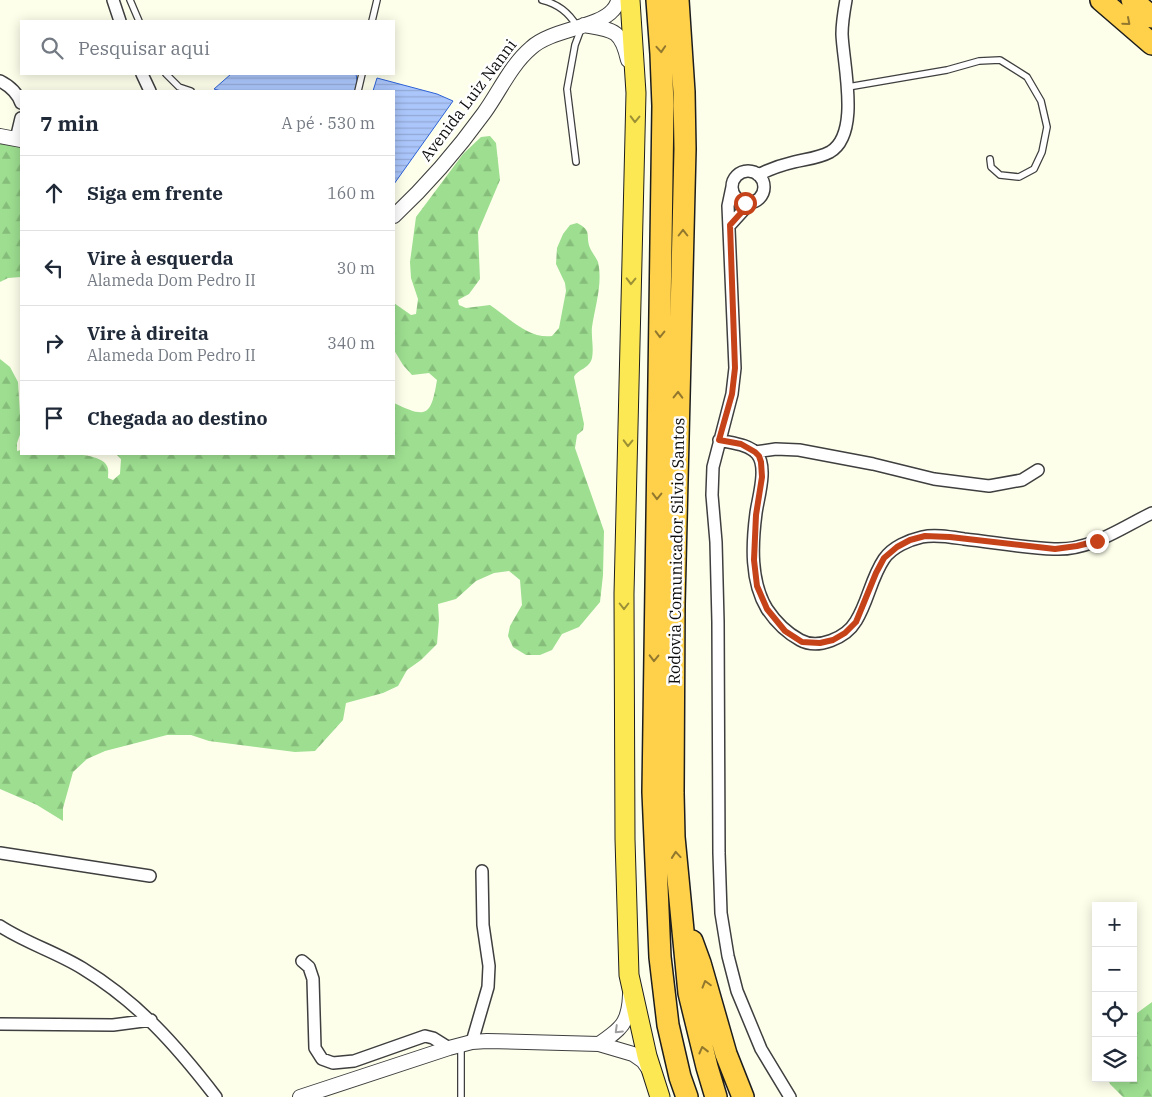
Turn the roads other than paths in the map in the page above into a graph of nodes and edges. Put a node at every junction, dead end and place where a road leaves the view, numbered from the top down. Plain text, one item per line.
1 (113, 0) edge
2 (130, 0) edge
3 (377, 0) edge
4 (542, 0) edge
5 (619, 0) edge
6 (630, 0) edge
7 (657, 0) edge
8 (678, 0) edge
9 (846, 0) edge
10 (1101, 0) edge
11 (1132, 0) edge
12 (1152, 17) edge
13 (120, 20) edge
14 (139, 20) edge
15 (372, 20) edge
16 (580, 26) junction
17 (1152, 44) edge
18 (142, 75) edge
19 (167, 75) edge
20 (362, 75) edge
21 (0, 81) edge
22 (848, 87) junction
23 (150, 90) edge
24 (188, 90) edge
25 (358, 90) edge
26 (636, 92) junction
27 (20, 100) edge
28 (0, 136) edge
29 (19, 140) edge
30 (990, 159) dead end
31 (576, 162) dead end
32 (758, 175) junction
33 (732, 187) junction
34 (750, 203) junction
35 (395, 215) edge
36 (730, 225) junction
37 (719, 440) junction
38 (755, 452) junction
39 (1038, 470) dead end
40 (1152, 513) edge
41 (0, 853) edge
42 (482, 871) dead end
43 (150, 876) dead end
44 (678, 883) junction
45 (0, 926) edge
46 (6, 933) edge
47 (302, 961) dead end
48 (629, 974) junction
49 (151, 1020) junction
50 (0, 1024) edge
51 (599, 1044) junction
52 (461, 1045) junction
53 (216, 1097) edge
54 (300, 1097) edge
55 (461, 1097) edge
56 (660, 1097) edge
57 (687, 1097) edge
58 (716, 1097) edge
59 (743, 1097) edge
60 (790, 1097) edge

1 - 13 street
2 - 14 lane
3 - 15 lane
4 - 16 lane
5 - 16 street, Avenida Luiz Nanni
6 - 26 highway
7 -> 57 highway, Rodovia Comunicador Silvio Santos
44 -> 8 highway, Rodovia Comunicador Silvio Santos
9 - 22 street
10 -> 17 highway
11 - 12 highway
16 - 26 street
16 - 31 lane
16 - 35 street, Avenida Luiz Nanni
18 - 23 street
19 - 24 lane
20 - 25 lane
21 - 27 street
22 - 30 lane
22 - 32 street
26 -> 48 highway
28 - 29 street
32 - 33 street
32 - 34 street
33 - 34 street
33 - 36 street
34 - 36 street
36 - 37 street
37 - 38 street
37 - 60 street
38 - 39 street
38 - 40 street
41 - 43 street
42 - 52 street
58 -> 44 highway, Rodovia Comunicador Silvio Santos
59 -> 44 highway
45 - 46 street
46 - 49 street
47 - 52 street
48 -> 51 street
48 - 56 highway
49 - 50 street
49 - 53 street
51 - 52 street
51 - 56 street
52 - 54 street
52 - 55 lane

